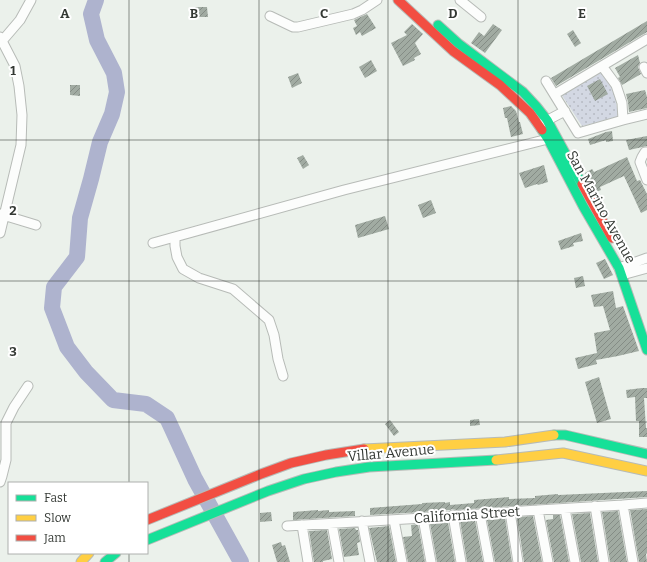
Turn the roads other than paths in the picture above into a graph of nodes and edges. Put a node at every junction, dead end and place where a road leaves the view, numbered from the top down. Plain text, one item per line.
1 (31, 0) edge
2 (377, 0) edge
3 (398, 0) edge
4 (411, 0) edge
5 (460, 0) edge
6 (270, 16) dead end
7 (481, 17) dead end
8 (1, 39) edge
9 (647, 40) edge
10 (602, 66) junction
11 (546, 81) dead end
12 (555, 94) junction
13 (565, 111) junction
14 (647, 114) edge
15 (547, 120) junction
16 (623, 120) junction
17 (539, 125) junction
18 (552, 138) junction
19 (646, 152) edge
20 (647, 180) edge
21 (591, 199) junction
22 (583, 206) junction
23 (2, 215) edge
24 (36, 225) dead end
25 (0, 233) edge
26 (175, 237) junction
27 (153, 243) dead end
28 (647, 258) edge
29 (647, 268) edge
30 (624, 270) junction
31 (647, 325) edge
32 (647, 350) edge
33 (283, 376) dead end
34 (28, 386) dead end
35 (3, 422) edge
36 (647, 454) edge
37 (647, 471) edge
38 (0, 482) edge
39 (647, 503) edge
40 (623, 505) junction
41 (595, 506) junction
42 (565, 509) junction
43 (538, 510) junction
44 (510, 512) junction
45 (480, 514) junction
46 (453, 515) junction
47 (423, 518) junction
48 (149, 519) edge
49 (394, 520) junction
50 (362, 521) junction
51 (332, 524) junction
52 (302, 525) junction
53 (287, 526) dead end
54 (148, 540) edge
55 (88, 554) edge
56 (115, 554) edge
57 (81, 562) edge
58 (105, 562) edge
59 (308, 562) edge
60 (339, 562) edge
61 (370, 562) edge
62 (402, 562) edge
63 (431, 562) edge
64 (461, 562) edge
65 (489, 562) edge
66 (518, 562) edge
67 (548, 562) edge
68 (575, 562) edge
69 (604, 562) edge
70 (633, 562) edge

1 - 8 street
2 - 6 street
3 - 17 main road, San Marino Avenue
4 - 15 main road, San Marino Avenue
5 - 7 street
8 - 23 street
9 - 10 street
10 - 12 street
10 - 16 street
11 - 12 street
12 - 13 street
13 - 15 street
13 - 16 street
14 - 16 street
15 - 17 street
15 - 18 main road, San Marino Avenue
17 - 18 main road, San Marino Avenue
18 - 21 main road, San Marino Avenue
18 - 22 main road, San Marino Avenue
18 - 26 street
19 - 20 street
21 - 22 main road
21 - 30 main road, San Marino Avenue
22 - 30 main road, San Marino Avenue
23 - 24 street
23 - 25 street
26 - 27 street
26 - 33 street
28 - 30 street
29 - 30 street
30 - 31 main road, San Marino Avenue
30 - 32 main road, San Marino Avenue
34 - 35 street
35 - 38 street
36 - 48 main road, Villar Avenue
37 - 54 main road, Villar Avenue
39 - 40 street, California Street
40 - 41 street, California Street
40 - 70 street
41 - 42 street, California Street
41 - 69 street
42 - 43 street, California Street
42 - 68 street
43 - 44 street, California Street
43 - 67 street
44 - 45 street, California Street
44 - 66 street
45 - 46 street, California Street
45 - 65 street
46 - 47 street, California Street
46 - 64 street
47 - 49 street, California Street
47 - 63 street
49 - 50 street, California Street
49 - 62 street
50 - 51 street, California Street
50 - 61 street
51 - 52 street, California Street
51 - 60 street
52 - 53 street, California Street
52 - 59 street
55 - 57 main road
56 - 58 main road

